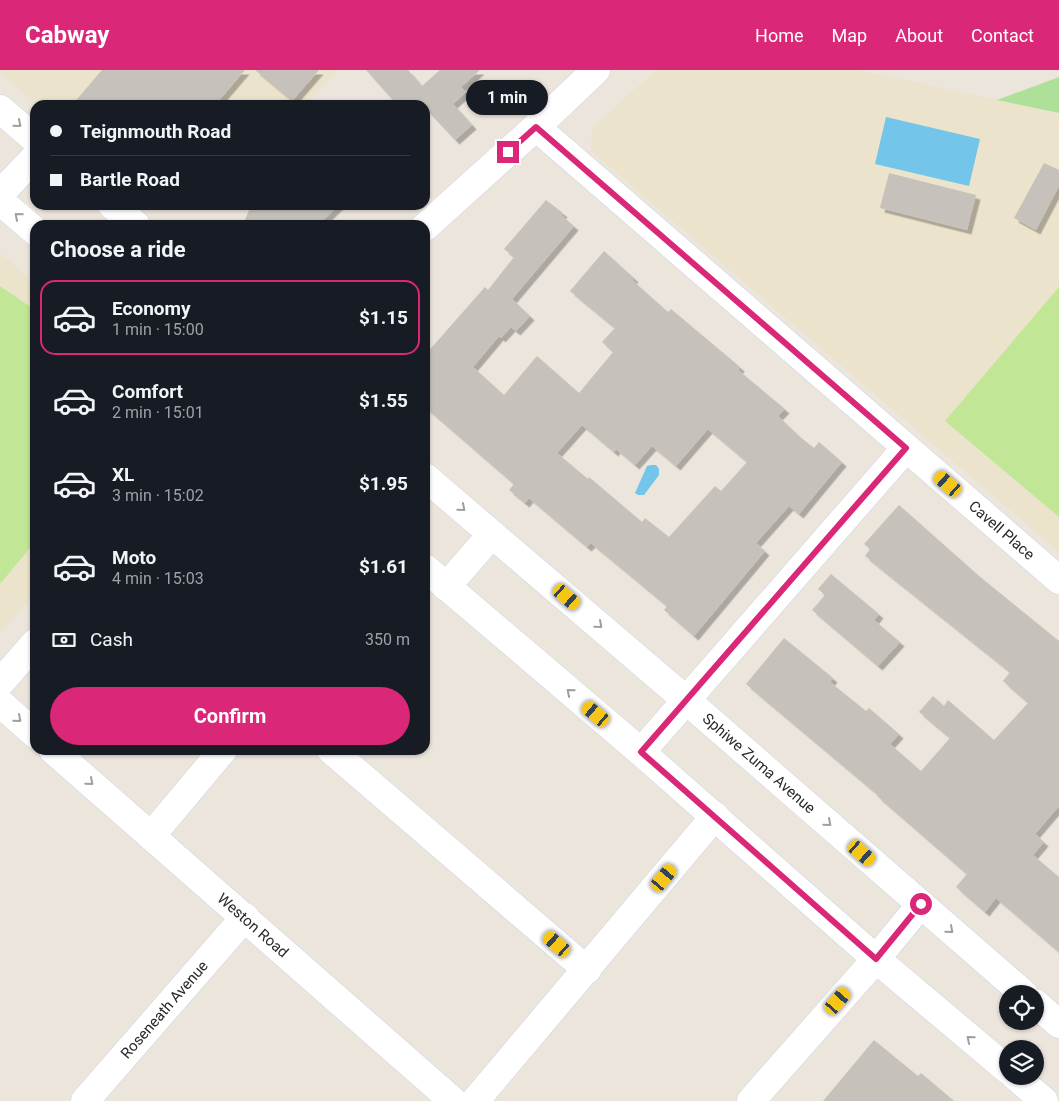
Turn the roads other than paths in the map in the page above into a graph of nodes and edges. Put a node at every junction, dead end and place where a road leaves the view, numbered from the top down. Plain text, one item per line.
1 (596, 70) edge
2 (0, 109) edge
3 (536, 127) junction
4 (30, 135) edge
5 (30, 162) edge
6 (0, 194) edge
7 (0, 201) edge
8 (118, 210) edge
9 (130, 220) edge
10 (430, 222) edge
11 (30, 227) edge
12 (906, 448) junction
13 (430, 481) edge
14 (492, 534) junction
15 (430, 572) edge
16 (1059, 580) edge
17 (446, 586) junction
18 (30, 649) edge
19 (0, 683) edge
20 (686, 700) junction
21 (0, 704) edge
22 (30, 730) edge
23 (641, 752) junction
24 (59, 755) edge
25 (219, 755) edge
26 (337, 755) edge
27 (715, 816) junction
28 (151, 836) junction
29 (921, 904) junction
30 (245, 917) junction
31 (876, 959) junction
32 (587, 970) junction
33 (1014, 985) edge
34 (1044, 1011) edge
35 (1059, 1024) edge
36 (999, 1062) edge
37 (1025, 1085) edge
38 (85, 1101) edge
39 (453, 1101) edge
40 (475, 1101) edge
41 (750, 1101) edge
42 (1044, 1101) edge

1 - 3 street
2 -> 4 street
3 - 10 street
3 - 12 street, Cavell Place
5 - 6 street
11 -> 7 street
8 - 9 street
12 - 16 street, Cavell Place
12 - 20 street
13 -> 14 street, Sphiwe Zuma Avenue
14 - 17 street
14 -> 20 street, Sphiwe Zuma Avenue
15 - 17 street
23 -> 17 street
18 - 19 street
20 - 23 street
20 -> 29 street, Sphiwe Zuma Avenue
21 -> 22 street
23 - 27 street
24 -> 28 street, Weston Road
25 - 28 street
26 - 32 street
27 - 31 street
27 - 32 street
28 - 30 street, Weston Road
29 - 31 street
29 -> 33 street, Sphiwe Zuma Avenue
30 - 38 street, Roseneath Avenue
30 - 39 street, Weston Road
36 -> 31 street
31 - 41 street
32 - 40 street
34 - 35 street
37 - 42 street

